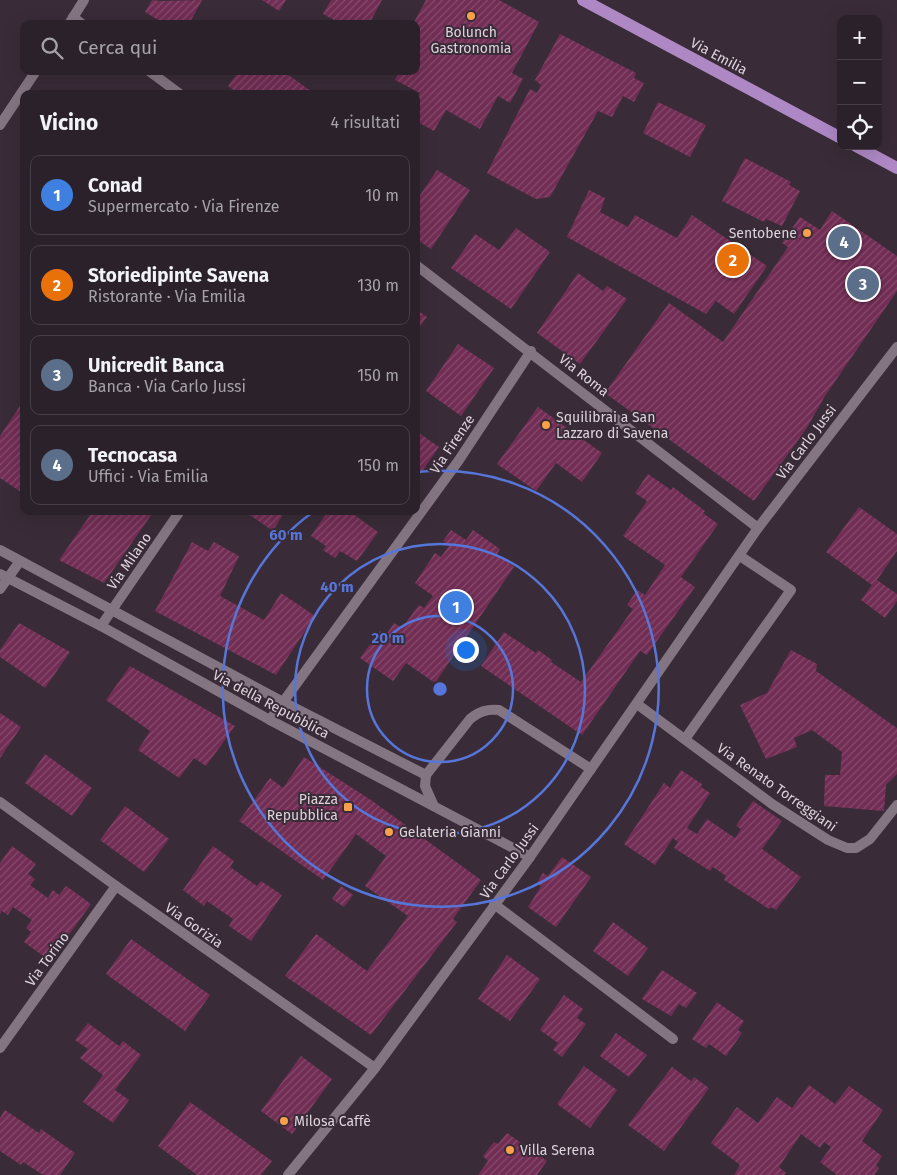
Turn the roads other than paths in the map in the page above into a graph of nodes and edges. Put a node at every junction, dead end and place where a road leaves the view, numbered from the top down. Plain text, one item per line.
1 (84, 0) edge
2 (584, 0) edge
3 (71, 20) edge
4 (33, 75) edge
5 (154, 75) edge
6 (23, 90) edge
7 (175, 90) edge
8 (20, 95) edge
9 (0, 125) edge
10 (837, 136) edge
11 (863, 150) edge
12 (897, 168) edge
13 (420, 268) edge
14 (897, 347) edge
15 (531, 351) junction
16 (420, 514) edge
17 (177, 515) edge
18 (419, 515) edge
19 (758, 528) junction
20 (0, 550) edge
21 (740, 556) junction
22 (20, 561) junction
23 (4, 576) edge
24 (0, 589) edge
25 (112, 610) junction
26 (101, 626) junction
27 (283, 702) junction
28 (637, 704) junction
29 (270, 720) junction
30 (685, 740) junction
31 (591, 769) junction
32 (426, 775) junction
33 (0, 802) edge
34 (433, 804) junction
35 (897, 804) edge
36 (530, 857) junction
37 (116, 886) junction
38 (494, 904) junction
39 (673, 1039) dead end
40 (0, 1048) edge
41 (375, 1068) junction
42 (288, 1175) edge

1 - 3 street
2 - 10 main road, Via Emilia
4 - 6 street
5 - 7 street
8 - 9 street
11 - 12 main road
13 - 15 street, Via Roma
14 - 19 street, Via Carlo Jussi
15 - 16 street, Via Firenze
15 - 19 street, Via Roma
17 - 25 street, Via Milano
18 - 27 street, Via Firenze
19 - 21 street, Via Carlo Jussi
20 - 22 street, Via della Repubblica
21 - 28 street, Via Carlo Jussi
21 - 30 street
22 - 23 street
22 - 25 street, Via della Repubblica
23 - 24 street
23 - 26 street, Via della Repubblica
25 - 26 street, Via Milano
25 - 27 street, Via della Repubblica
26 - 29 street, Via della Repubblica
27 - 29 street, Via Firenze
27 - 32 street, Via della Repubblica
28 - 30 street, Via Renato Torreggiani
28 - 31 street, Via Carlo Jussi
29 - 34 street, Via della Repubblica
30 - 35 street, Via Renato Torreggiani
31 - 32 street
31 - 36 street, Via Carlo Jussi
32 - 34 street
33 - 37 street, Via Gorizia
34 - 36 street, Via della Repubblica
36 - 38 street, Via Carlo Jussi
37 - 40 street, Via Torino
37 - 41 street, Via Gorizia
38 - 39 street
38 - 41 street, Via Carlo Jussi
41 - 42 street, Via Carlo Jussi

